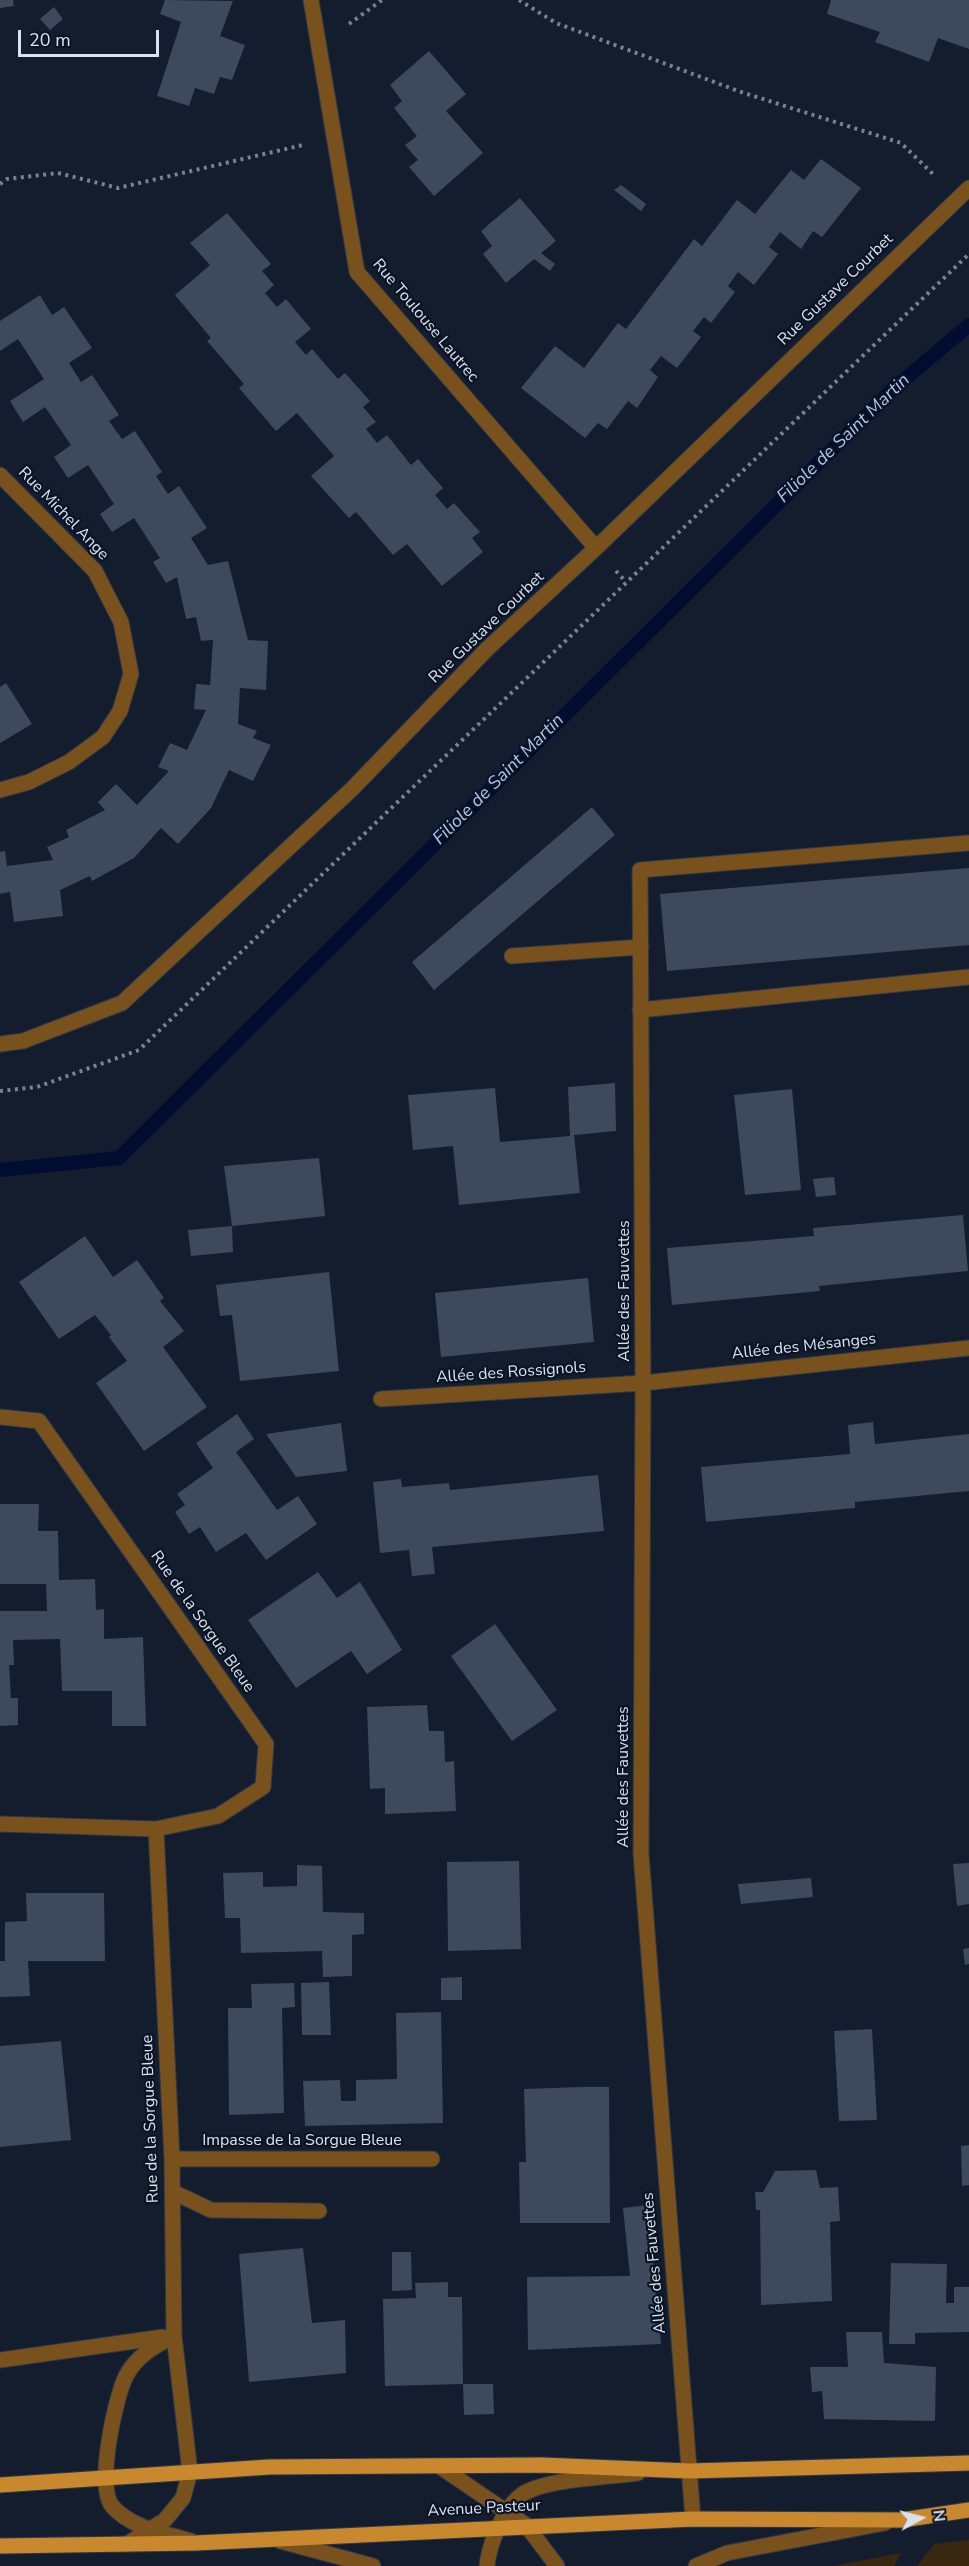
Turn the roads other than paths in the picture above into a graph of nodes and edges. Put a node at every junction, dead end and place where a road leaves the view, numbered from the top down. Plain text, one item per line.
1 (311, 0) edge
2 (963, 193) edge
3 (0, 475) edge
4 (596, 548) junction
5 (0, 790) edge
6 (969, 843) edge
7 (641, 947) junction
8 (512, 956) dead end
9 (969, 977) edge
10 (640, 1010) junction
11 (0, 1044) edge
12 (969, 1348) edge
13 (643, 1383) junction
14 (381, 1399) dead end
15 (0, 1417) edge
16 (0, 1824) edge
17 (156, 1829) junction
18 (432, 2158) dead end
19 (172, 2159) junction
20 (173, 2192) junction
21 (319, 2211) dead end
22 (174, 2336) junction
23 (0, 2360) edge
24 (969, 2463) edge
25 (439, 2466) junction
26 (659, 2471) junction
27 (690, 2471) junction
28 (190, 2472) junction
29 (106, 2478) junction
30 (0, 2485) edge
31 (507, 2510) junction
32 (969, 2510) edge
33 (693, 2519) junction
34 (902, 2520) junction
35 (526, 2525) junction
36 (498, 2526) junction
37 (151, 2529) junction
38 (272, 2538) junction
39 (196, 2543) junction
40 (127, 2544) junction
41 (0, 2546) edge
42 (373, 2566) edge
43 (487, 2566) edge
44 (557, 2566) edge
45 (696, 2566) edge

1 - 4 street, Rue Toulouse Lautrec
2 - 4 street, Rue Gustave Courbet
3 - 5 street, Rue Michel Ange
4 - 11 street, Rue Gustave Courbet
6 - 7 street, Allée des Fauvettes
7 - 8 street
7 - 10 street, Allée des Fauvettes
9 - 10 street
10 - 13 street, Allée des Fauvettes
12 - 13 street, Allée des Mésanges
13 - 14 street, Allée des Rossignols
13 - 27 street, Allée des Fauvettes
15 - 17 street, Rue de la Sorgue Bleue
16 - 17 street, Rue de la Sorgue Bleue
17 - 19 street, Rue de la Sorgue Bleue
18 - 19 street, Impasse de la Sorgue Bleue
19 - 20 street, Rue de la Sorgue Bleue
20 - 21 street
20 - 22 street, Rue de la Sorgue Bleue
22 - 23 street
22 - 28 street, Rue de la Sorgue Bleue
22 - 29 street
24 - 27 main road
25 - 26 main road
25 - 28 main road
25 - 31 street
26 - 27 main road
26 - 31 street
27 - 33 street, Allée des Fauvettes
28 - 29 main road
28 - 37 street
29 - 30 main road
29 - 37 street
31 - 35 street
31 - 36 street
32 - 34 main road, Avenue Pasteur
33 - 34 main road, Avenue Pasteur
33 - 35 main road, Avenue Pasteur
34 - 45 street
35 - 36 main road, Avenue Pasteur
35 - 44 street
36 - 38 main road, Avenue Pasteur
36 - 43 street
37 - 39 street
37 - 40 street
38 - 39 main road, Avenue Pasteur
38 - 42 street
39 - 40 main road, Avenue Pasteur
40 - 41 main road, Avenue Pasteur

